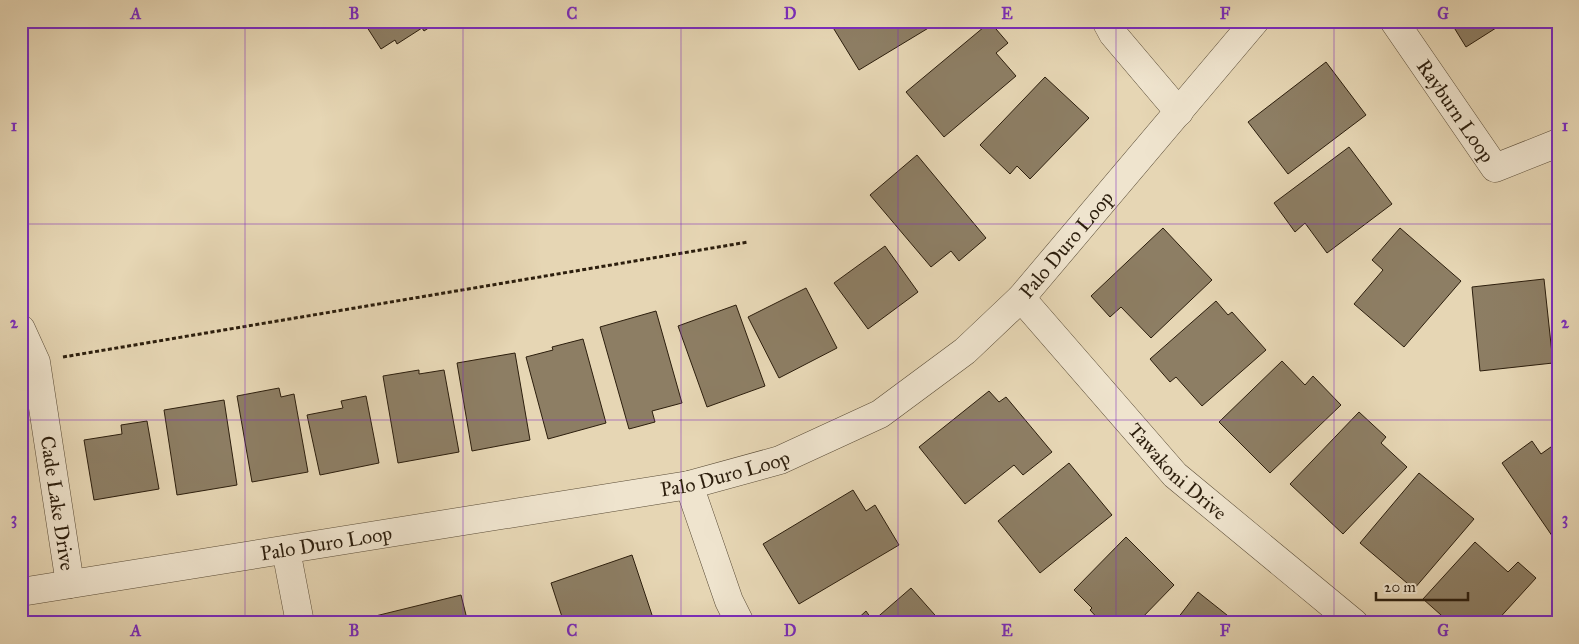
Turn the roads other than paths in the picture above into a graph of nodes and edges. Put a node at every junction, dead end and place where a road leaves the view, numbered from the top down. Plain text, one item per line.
1 (1106, 21) edge
2 (1255, 21) edge
3 (1394, 21) edge
4 (1179, 112) junction
5 (1558, 143) edge
6 (1021, 298) junction
7 (21, 328) edge
8 (689, 485) junction
9 (286, 550) junction
10 (70, 584) junction
11 (21, 592) edge
12 (300, 623) edge
13 (740, 623) edge
14 (1354, 623) edge

1 - 4 street
2 - 4 street, Palo Duro Loop
3 - 5 street, Rayburn Loop
4 - 6 street, Palo Duro Loop
6 - 8 street, Palo Duro Loop
6 - 14 street, Tawakoni Drive
7 - 10 street, Cade Lake Drive
8 - 9 street, Palo Duro Loop
8 - 13 street
9 - 10 street, Palo Duro Loop
9 - 12 street
10 - 11 street, Palo Duro Loop

